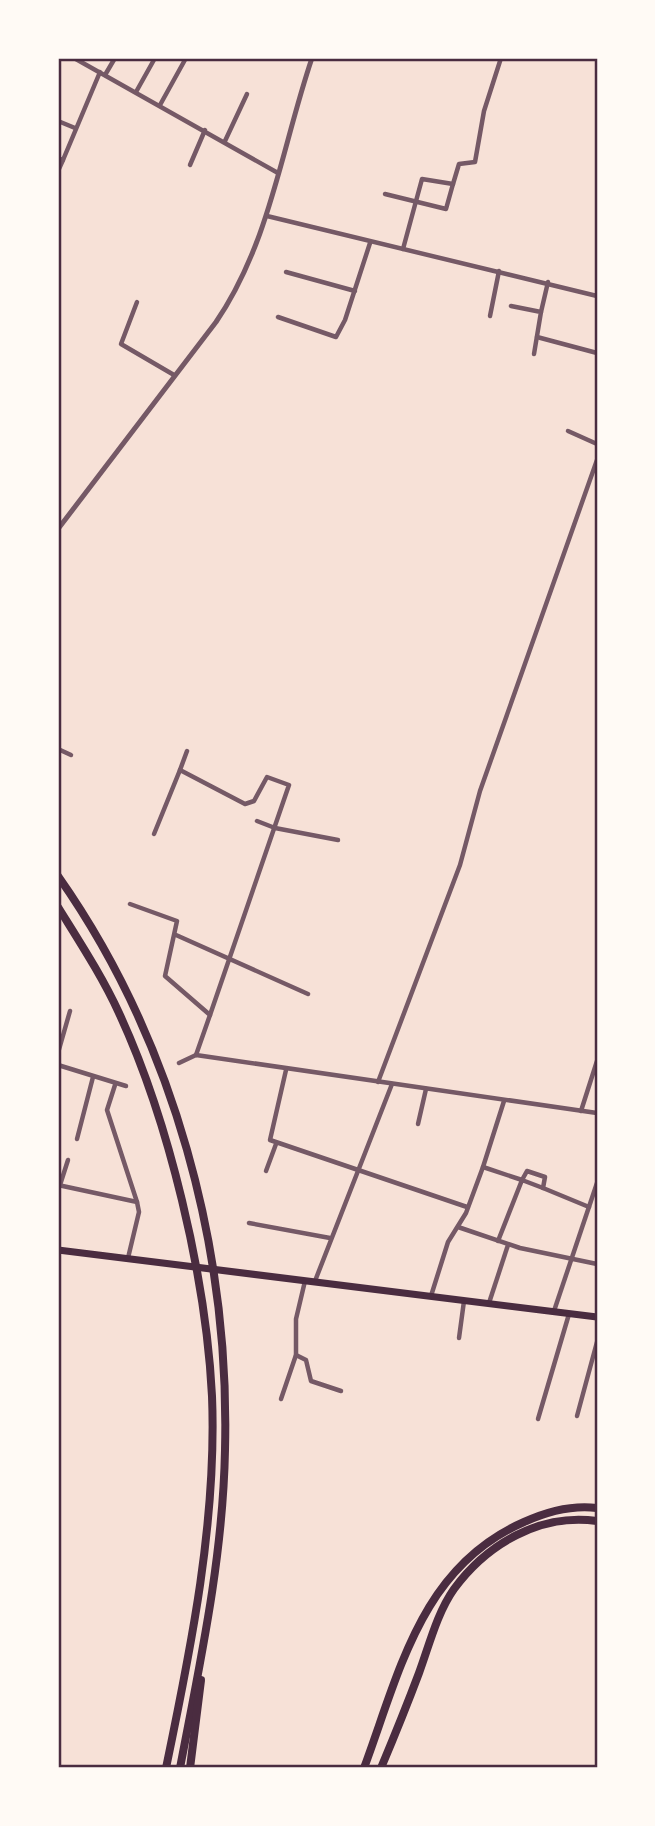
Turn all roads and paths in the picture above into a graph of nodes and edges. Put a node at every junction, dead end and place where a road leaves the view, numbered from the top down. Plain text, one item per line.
1 (74, 58) edge
2 (115, 58) edge
3 (155, 58) edge
4 (186, 58) edge
5 (312, 58) edge
6 (501, 58) edge
7 (102, 74) junction
8 (136, 92) junction
9 (247, 94) dead end
10 (160, 105) junction
11 (58, 121) edge
12 (75, 128) junction
13 (205, 130) junction
14 (225, 141) junction
15 (60, 159) edge
16 (190, 165) dead end
17 (58, 171) edge
18 (278, 173) junction
19 (453, 184) junction
20 (385, 194) dead end
21 (415, 201) junction
22 (267, 216) junction
23 (370, 243) junction
24 (403, 249) junction
25 (499, 271) junction
26 (286, 272) dead end
27 (548, 282) junction
28 (355, 291) junction
29 (597, 296) edge
30 (136, 302) dead end
31 (511, 306) dead end
32 (541, 312) junction
33 (490, 316) dead end
34 (278, 317) dead end
35 (537, 337) junction
36 (597, 353) edge
37 (534, 354) dead end
38 (174, 375) junction
39 (568, 431) dead end
40 (597, 444) edge
41 (597, 460) edge
42 (58, 528) edge
43 (58, 749) edge
44 (187, 751) dead end
45 (71, 755) dead end
46 (180, 770) junction
47 (257, 821) dead end
48 (275, 828) junction
49 (153, 834) dead end
50 (338, 840) dead end
51 (58, 876) edge
52 (130, 904) dead end
53 (58, 907) edge
54 (176, 935) junction
55 (229, 959) junction
56 (308, 994) dead end
57 (70, 1011) dead end
58 (210, 1015) junction
59 (58, 1053) edge
60 (195, 1055) junction
61 (597, 1061) edge
62 (179, 1063) dead end
63 (58, 1065) edge
64 (286, 1070) junction
65 (93, 1077) junction
66 (379, 1082) junction
67 (115, 1084) junction
68 (392, 1084) junction
69 (125, 1086) dead end
70 (426, 1089) junction
71 (504, 1100) junction
72 (582, 1111) junction
73 (597, 1113) edge
74 (418, 1124) dead end
75 (77, 1139) dead end
76 (275, 1144) junction
77 (68, 1160) dead end
78 (483, 1167) junction
79 (358, 1170) junction
80 (266, 1171) dead end
81 (522, 1180) junction
82 (597, 1183) edge
83 (59, 1185) edge
84 (543, 1188) junction
85 (137, 1202) junction
86 (467, 1207) junction
87 (589, 1207) junction
88 (249, 1223) dead end
89 (458, 1227) junction
90 (331, 1238) junction
91 (498, 1241) junction
92 (508, 1245) junction
93 (58, 1250) edge
94 (128, 1258) junction
95 (571, 1260) junction
96 (597, 1264) edge
97 (305, 1280) junction
98 (315, 1281) junction
99 (431, 1296) junction
100 (464, 1300) junction
101 (489, 1303) junction
102 (554, 1311) junction
103 (569, 1314) junction
104 (597, 1317) edge
105 (459, 1338) dead end
106 (597, 1342) edge
107 (296, 1355) junction
108 (595, 1356) edge
109 (341, 1391) dead end
110 (281, 1399) dead end
111 (577, 1416) dead end
112 (538, 1419) dead end
113 (597, 1508) edge
114 (597, 1521) edge
115 (200, 1670) junction
116 (166, 1768) edge
117 (180, 1768) edge
118 (190, 1768) edge
119 (364, 1768) edge
120 (381, 1768) edge

1 - 7 street
2 - 7 street
3 - 8 street
4 - 10 street
5 - 18 street
6 - 19 street
7 - 8 street
7 - 12 street
8 - 10 street
9 - 14 street
10 - 13 street
11 - 12 street
12 - 15 street
13 - 14 street
13 - 16 street
14 - 18 street
15 - 17 street
18 - 22 street
19 - 21 street
19 - 21 street
20 - 21 street
21 - 24 street
22 - 23 street
22 - 38 street
23 - 24 street
23 - 28 street
24 - 25 street
25 - 27 street
25 - 33 street
26 - 28 street
27 - 29 street
27 - 32 street
28 - 34 street
30 - 38 street
31 - 32 street
32 - 35 street
35 - 36 street
35 - 37 street
38 - 42 street
39 - 40 street
41 - 66 street
43 - 45 street
44 - 46 street
46 - 48 street
46 - 49 street
47 - 48 street
48 - 50 street
48 - 55 street
51 - 115 highway
52 - 54 street
53 - 116 highway
54 - 55 street
54 - 58 street
55 - 56 street
55 - 58 street
57 - 59 street
58 - 60 street
60 - 62 street
60 - 64 street
61 - 72 street
63 - 65 street
64 - 66 street
64 - 76 street
65 - 67 street
65 - 75 street
66 - 68 street
67 - 69 street
67 - 85 street
68 - 70 street
68 - 79 street
70 - 71 street
70 - 74 street
71 - 72 street
71 - 78 street
72 - 73 street
76 - 79 street
76 - 80 street
77 - 83 street
78 - 81 street
78 - 86 street
79 - 86 street
79 - 90 street
81 - 84 street
81 - 84 street
81 - 91 street
82 - 87 street
83 - 85 street
84 - 87 street
85 - 94 street
86 - 89 street
87 - 95 street
88 - 90 street
89 - 91 street
89 - 99 street
90 - 98 street
91 - 92 street
92 - 95 street
92 - 101 street
93 - 94 main road
94 - 97 main road
95 - 96 street
95 - 102 street
97 - 98 main road
97 - 107 street
98 - 99 main road
99 - 100 main road
100 - 101 main road
100 - 105 street
101 - 102 main road
102 - 103 main road
103 - 104 main road
103 - 112 street
106 - 108 street
107 - 109 street
107 - 110 street
108 - 111 street
113 - 119 highway
114 - 120 highway
115 - 117 highway
115 - 118 highway

